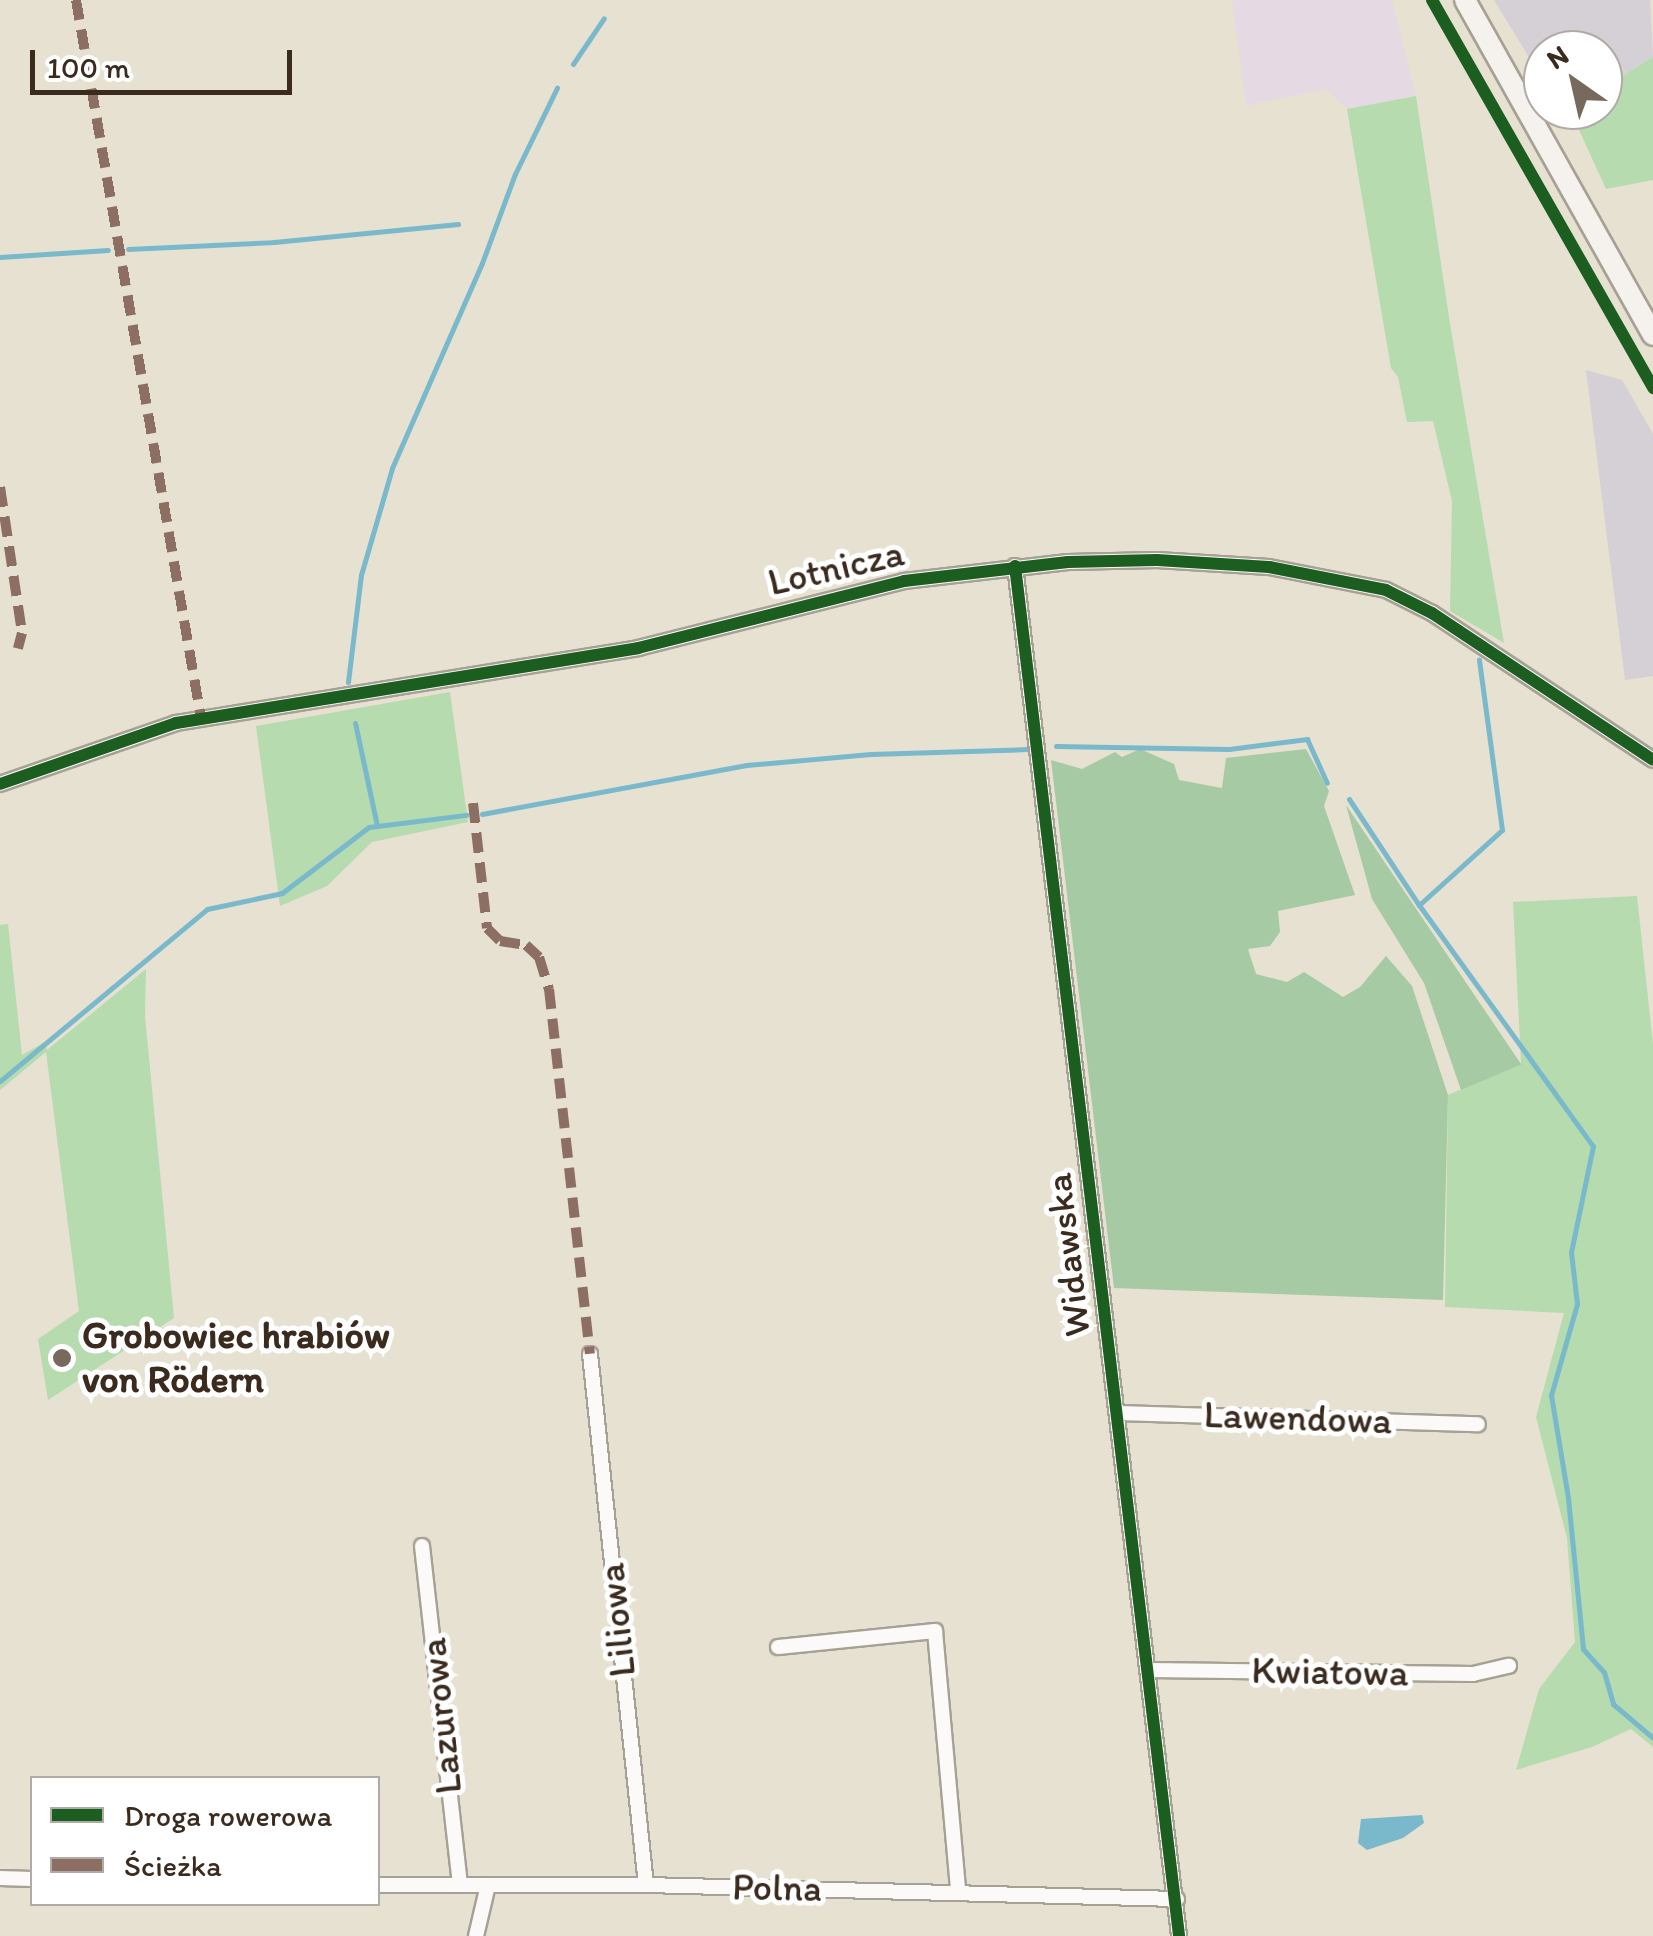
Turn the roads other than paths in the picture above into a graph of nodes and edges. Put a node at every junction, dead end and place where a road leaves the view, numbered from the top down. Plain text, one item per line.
1 (1465, 0) edge
2 (1653, 335) edge
3 (1015, 566) junction
4 (1653, 760) edge
5 (0, 784) edge
6 (590, 1354) dead end
7 (1118, 1413) junction
8 (1478, 1424) dead end
9 (422, 1546) dead end
10 (778, 1647) dead end
11 (1509, 1666) dead end
12 (1149, 1670) junction
13 (0, 1878) edge
14 (30, 1879) edge
15 (488, 1885) junction
16 (646, 1885) junction
17 (380, 1886) edge
18 (460, 1886) junction
19 (958, 1891) junction
20 (1177, 1899) junction
21 (476, 1936) edge
22 (1180, 1936) edge

1 - 2 main road
3 - 4 street, Lotnicza
3 - 5 street, Lotnicza
3 - 7 street, Widawska
6 - 16 street, Liliowa
7 - 8 street, Lawendowa
7 - 12 street, Widawska
9 - 18 street, Lazurowa
10 - 19 street
11 - 12 street, Kwiatowa
12 - 20 street, Widawska
13 - 14 street
15 - 16 street, Polna
15 - 18 street, Polna
15 - 21 street
16 - 19 street, Polna
17 - 18 street, Polna
19 - 20 street, Polna
20 - 22 street, Widawska

